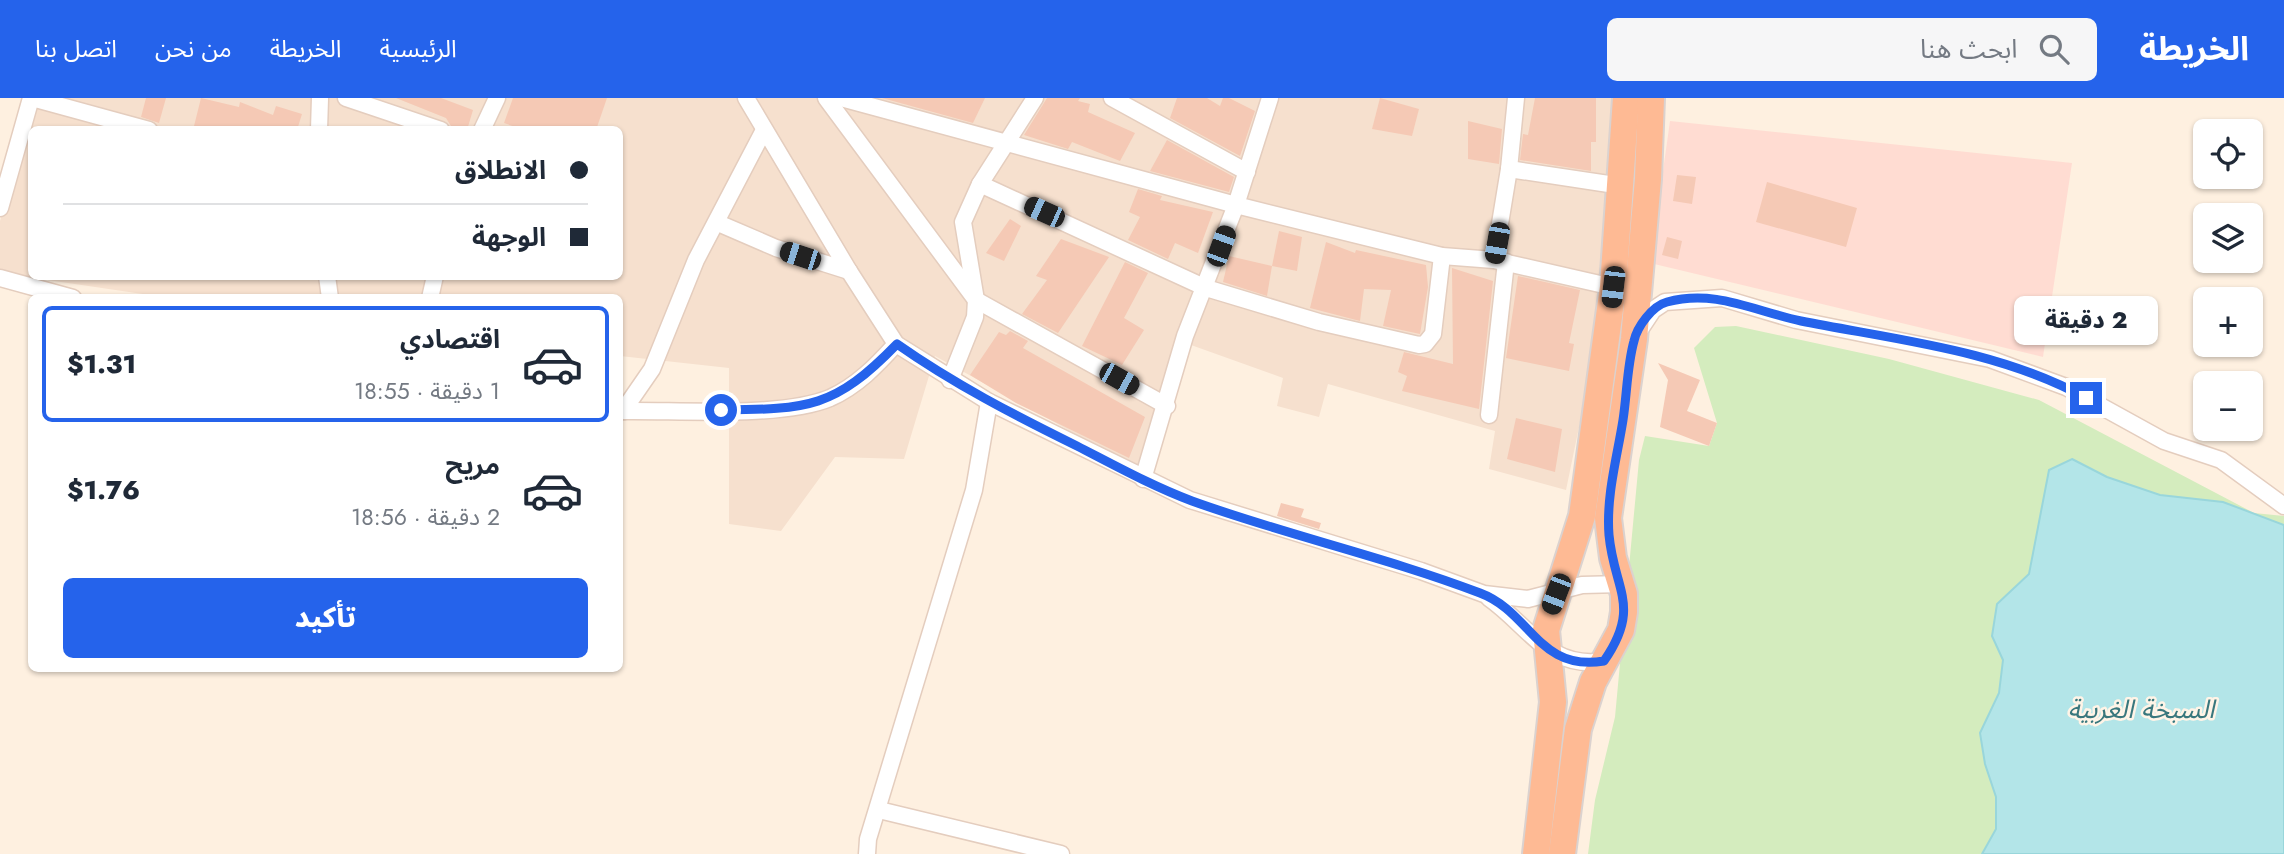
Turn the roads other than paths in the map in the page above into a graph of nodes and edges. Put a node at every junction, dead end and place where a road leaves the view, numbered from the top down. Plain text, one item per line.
1 (32, 98) edge
2 (320, 98) edge
3 (346, 98) edge
4 (497, 98) edge
5 (746, 98) edge
6 (826, 98) edge
7 (841, 98) edge
8 (1035, 98) edge
9 (1112, 98) edge
10 (1270, 98) edge
11 (1516, 98) edge
12 (1626, 98) edge
13 (1651, 98) edge
14 (886, 103) edge
15 (134, 126) edge
16 (319, 126) edge
17 (429, 126) edge
18 (484, 126) edge
19 (764, 130) junction
20 (1007, 143) junction
21 (1509, 169) junction
22 (1247, 172) junction
23 (980, 184) junction
24 (1622, 186) junction
25 (1236, 205) junction
26 (0, 208) edge
27 (718, 223) junction
28 (1442, 256) junction
29 (1500, 261) junction
30 (849, 271) junction
31 (0, 278) edge
32 (1613, 287) junction
33 (1206, 288) junction
34 (58, 294) edge
35 (976, 300) junction
36 (1634, 339) junction
37 (897, 344) junction
38 (950, 380) junction
39 (989, 402) junction
40 (1167, 406) junction
41 (623, 407) edge
42 (623, 410) edge
43 (1489, 415) dead end
44 (1143, 479) junction
45 (2284, 506) edge
46 (1622, 584) junction
47 (1484, 594) junction
48 (1556, 594) junction
49 (1546, 649) junction
50 (1604, 661) junction
51 (878, 810) junction
52 (867, 854) edge
53 (1061, 854) edge
54 (1536, 854) edge
55 (1562, 854) edge

1 - 15 street
1 - 26 street
2 - 16 street
3 - 17 street
4 - 18 street
5 - 19 street
6 - 35 street
7 - 14 street
8 - 20 street
9 - 22 street
10 - 22 street
11 - 21 street
12 - 24 highway
13 - 36 highway
14 - 20 street
19 - 27 street
19 - 30 street
20 - 23 street
20 - 25 street
21 - 24 street
21 - 29 street
22 - 25 street
23 - 33 street
23 - 35 street
24 - 32 highway
25 - 28 street
25 - 33 street
27 - 30 street
27 - 41 street
28 - 29 street
28 - 33 street
29 - 32 street
29 - 43 street
30 - 37 street
31 - 34 street
32 - 48 highway
33 - 40 street
35 - 38 street
35 - 40 street
36 - 45 street
36 - 46 highway
37 - 38 street
37 - 42 street
38 - 39 street
39 - 44 street
39 - 51 street
40 - 44 street
44 - 47 street
46 - 48 street
46 - 50 highway
47 - 48 street
47 - 49 street
48 - 49 highway
49 - 50 street
49 - 54 highway
50 - 55 highway
51 - 52 street
51 - 53 street

